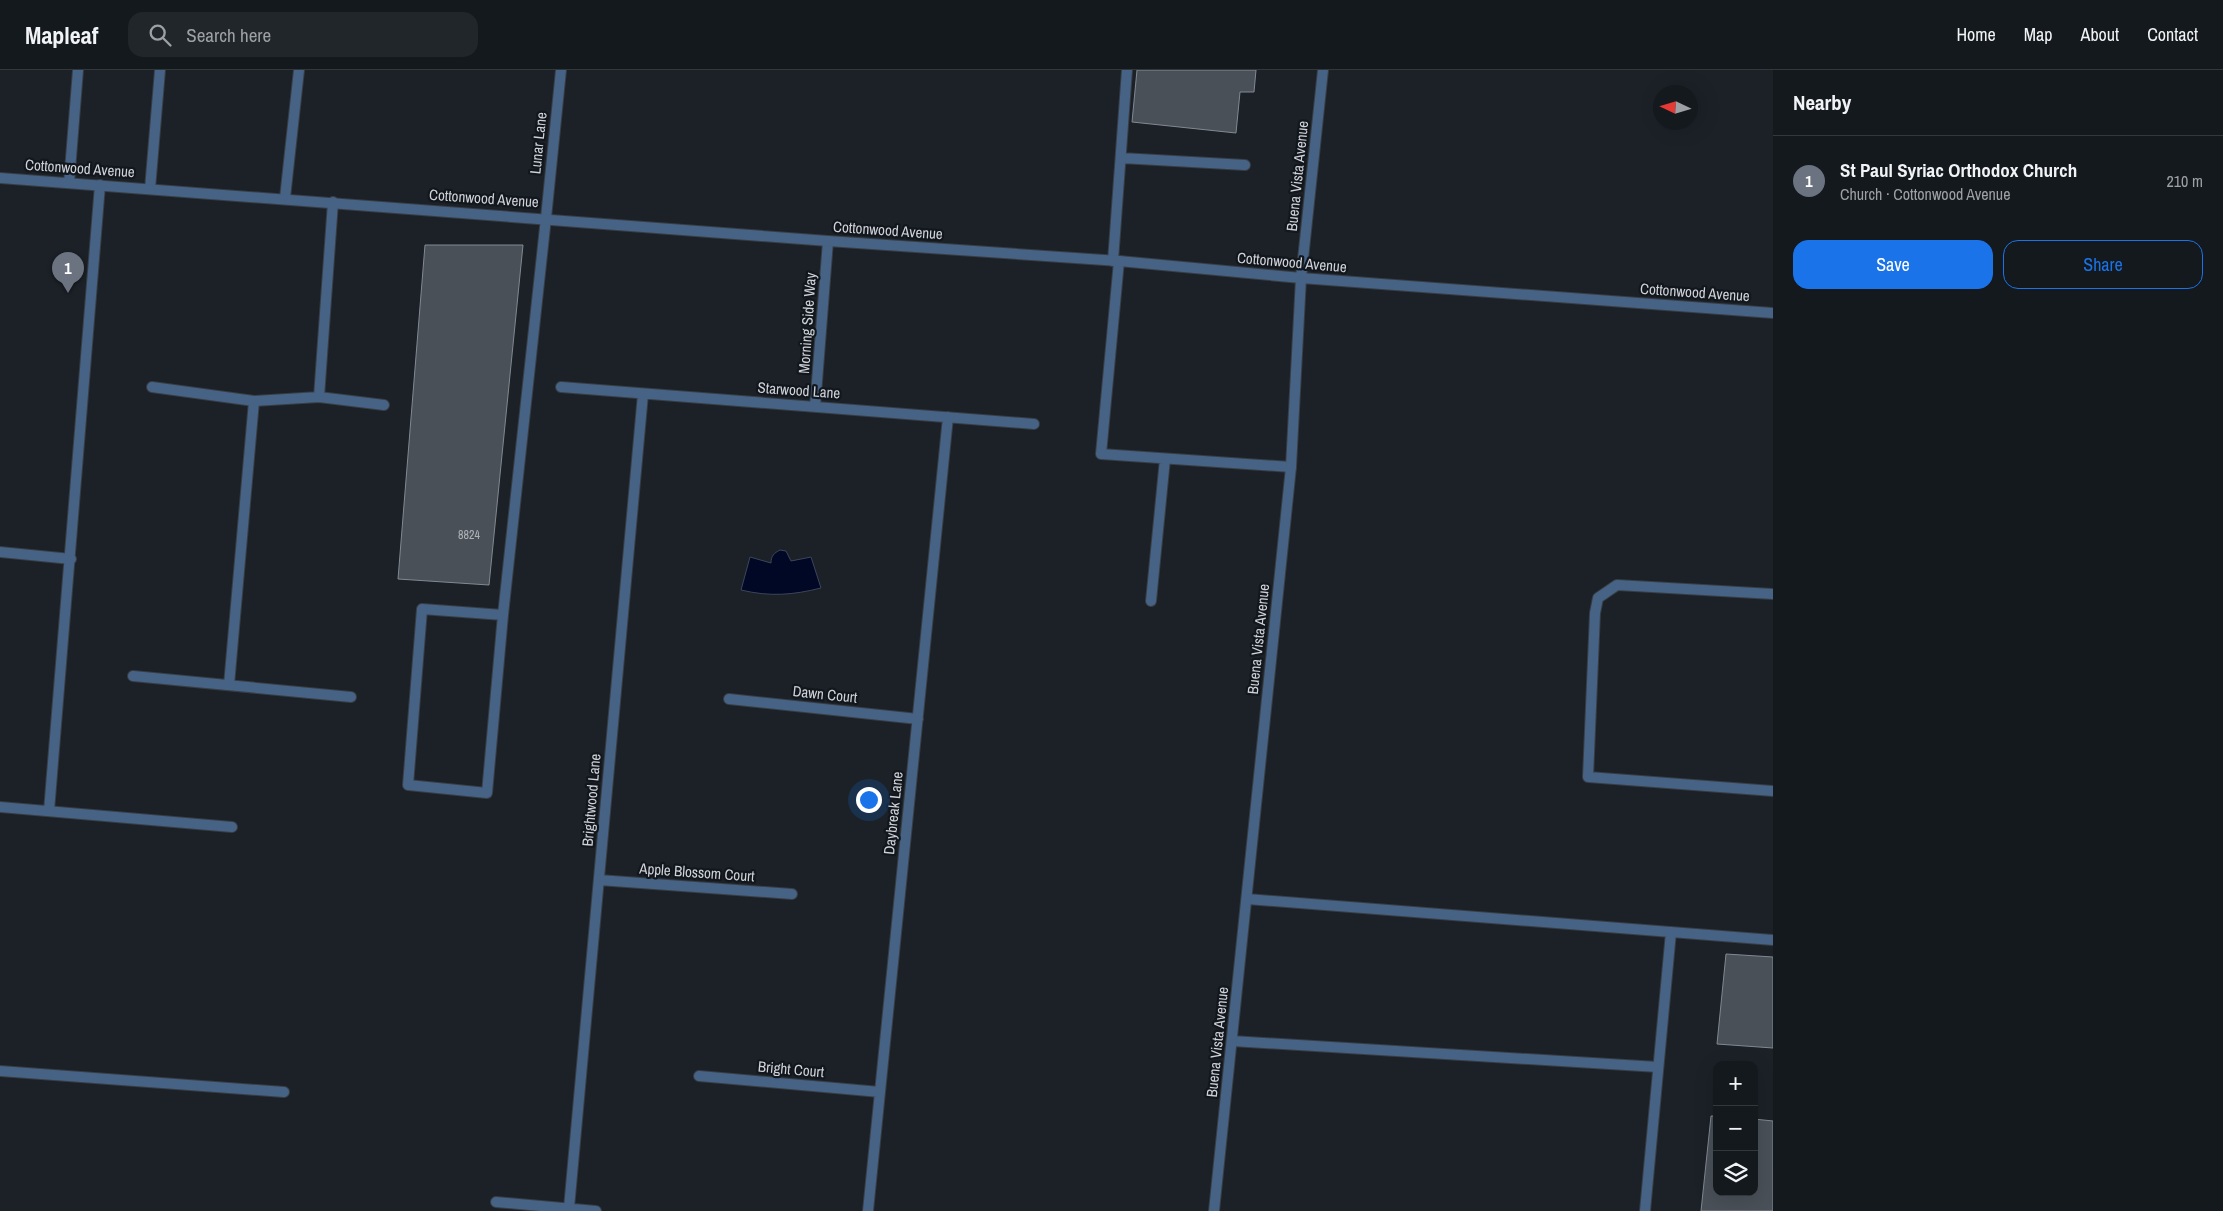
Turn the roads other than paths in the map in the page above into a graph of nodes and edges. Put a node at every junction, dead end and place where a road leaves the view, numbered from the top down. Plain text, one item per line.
1 (78, 70) edge
2 (160, 70) edge
3 (298, 70) edge
4 (561, 70) edge
5 (1127, 70) edge
6 (1323, 70) edge
7 (1121, 158) junction
8 (1245, 165) dead end
9 (0, 178) edge
10 (69, 182) junction
11 (100, 185) junction
12 (150, 189) junction
13 (285, 198) junction
14 (333, 202) junction
15 (546, 218) junction
16 (828, 241) junction
17 (1116, 261) junction
18 (1301, 278) junction
19 (1773, 313) edge
20 (152, 387) dead end
21 (561, 387) dead end
22 (643, 394) junction
23 (319, 397) junction
24 (254, 400) junction
25 (384, 405) dead end
26 (815, 406) junction
27 (948, 417) junction
28 (1034, 424) dead end
29 (1165, 459) junction
30 (1291, 468) junction
31 (0, 552) edge
32 (71, 559) junction
33 (1773, 594) edge
34 (1151, 601) dead end
35 (503, 615) junction
36 (133, 676) dead end
37 (229, 685) junction
38 (351, 697) dead end
39 (729, 699) dead end
40 (918, 719) junction
41 (1773, 792) edge
42 (0, 807) edge
43 (49, 811) junction
44 (232, 826) dead end
45 (599, 880) junction
46 (792, 894) dead end
47 (1247, 899) junction
48 (1671, 932) junction
49 (1773, 940) edge
50 (1232, 1041) junction
51 (1658, 1067) junction
52 (0, 1071) edge
53 (699, 1076) dead end
54 (284, 1092) dead end
55 (880, 1092) junction
56 (496, 1202) dead end
57 (569, 1208) junction
58 (596, 1211) edge
59 (868, 1211) edge
60 (1214, 1211) edge
61 (1645, 1211) edge

1 - 10 street
2 - 12 street
3 - 13 street
4 - 15 street, Lunar Lane
5 - 7 street
6 - 18 street, Buena Vista Avenue
7 - 8 street
7 - 17 street
9 - 10 street, Cottonwood Avenue
10 - 11 street, Cottonwood Avenue
11 - 12 street, Cottonwood Avenue
11 - 32 street
12 - 13 street, Cottonwood Avenue
13 - 14 street, Cottonwood Avenue
14 - 15 street, Cottonwood Avenue
14 - 23 street
15 - 16 street, Cottonwood Avenue
15 - 35 street, Lunar Lane
16 - 17 street, Cottonwood Avenue
16 - 26 street, Morning Side Way
17 - 18 street, Cottonwood Avenue
17 - 29 street
18 - 19 street, Cottonwood Avenue
18 - 30 street, Buena Vista Avenue
20 - 24 street
21 - 22 street, Starwood Lane
22 - 26 street, Starwood Lane
22 - 45 street, Brightwood Lane
23 - 24 street
23 - 25 street
24 - 37 street
26 - 27 street, Starwood Lane
27 - 28 street, Starwood Lane
27 - 40 street, Daybreak Lane
29 - 30 street
29 - 34 street
30 - 47 street, Buena Vista Avenue
31 - 32 street
32 - 43 street
33 - 41 street
35 - 35 street, Lunar Lane
36 - 37 street
37 - 38 street
39 - 40 street, Dawn Court
40 - 55 street, Daybreak Lane
42 - 43 street
43 - 44 street
45 - 46 street, Apple Blossom Court
45 - 57 street, Brightwood Lane
47 - 48 street
47 - 50 street, Buena Vista Avenue
48 - 49 street
48 - 51 street
50 - 51 street
50 - 60 street, Buena Vista Avenue
51 - 61 street
52 - 54 street
53 - 55 street, Bright Court
55 - 59 street, Daybreak Lane
56 - 57 street
57 - 58 street

